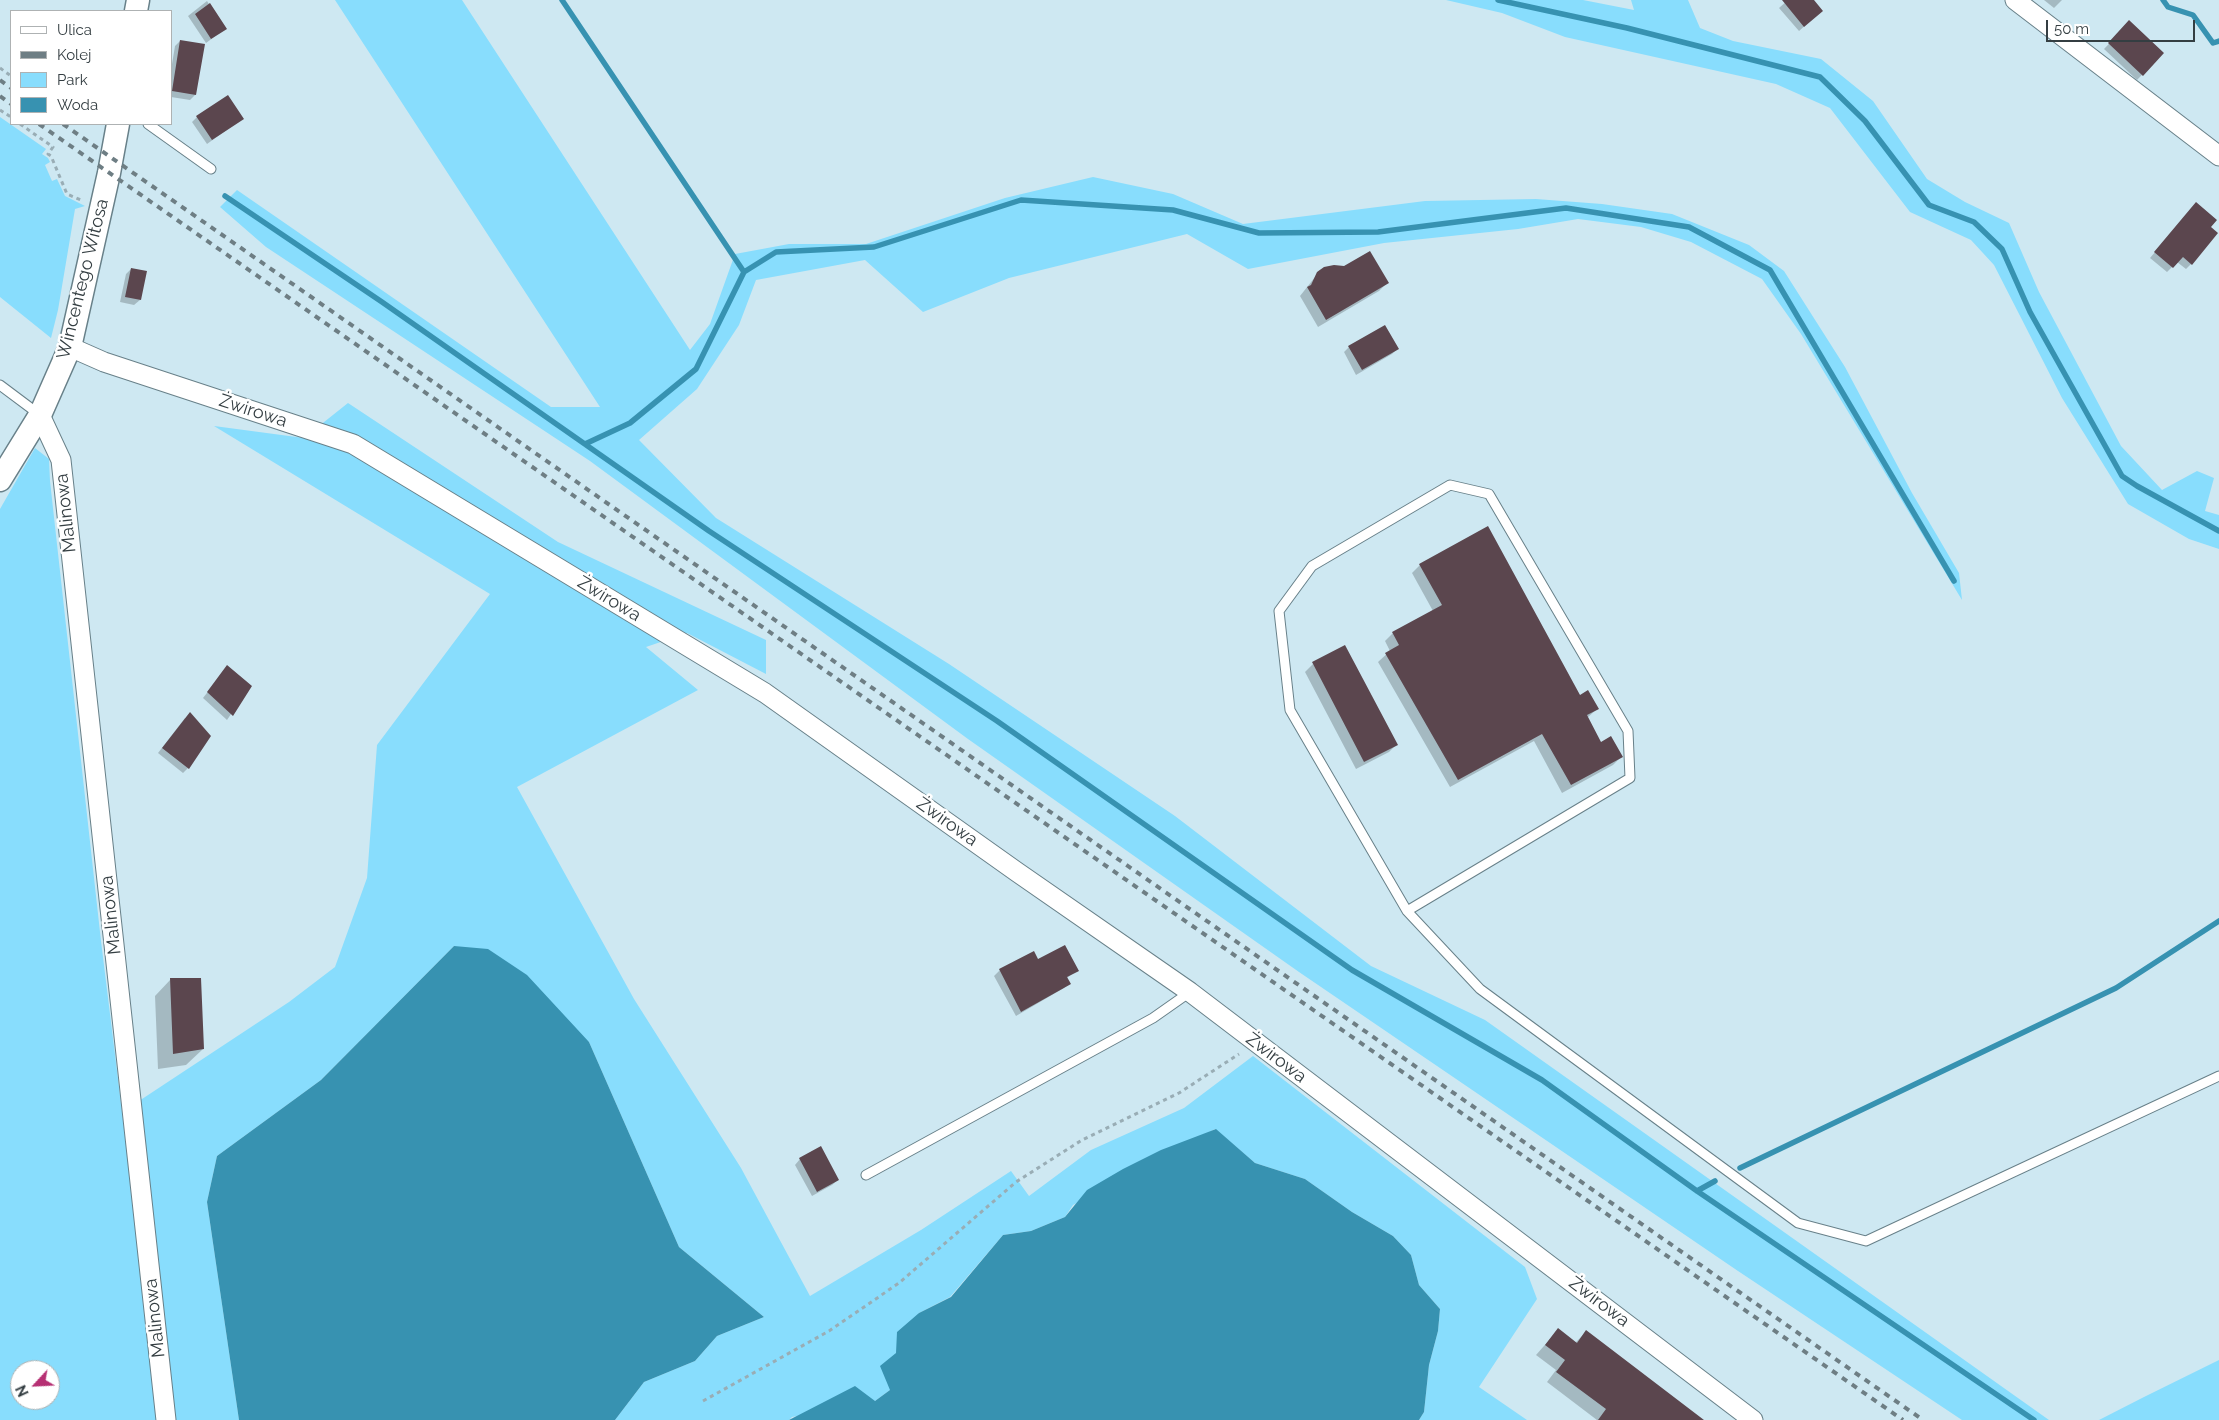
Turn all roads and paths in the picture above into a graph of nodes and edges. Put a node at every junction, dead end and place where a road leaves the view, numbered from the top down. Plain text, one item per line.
1 (2015, 0) edge
2 (21, 125) edge
3 (118, 125) edge
4 (149, 125) edge
5 (2219, 156) edge
6 (210, 169) dead end
7 (89, 204) dead end
8 (70, 347) junction
9 (0, 385) edge
10 (40, 415) junction
11 (0, 480) edge
12 (1407, 911) junction
13 (1190, 992) junction
14 (1256, 1042) junction
15 (2219, 1076) edge
16 (866, 1175) dead end
17 (703, 1401) dead end
18 (166, 1420) edge
19 (1753, 1420) edge

1 - 5 street
2 - 7 path
3 - 8 street, Wincentego Witosa
4 - 6 lane
8 - 10 street, Wincentego Witosa
8 - 13 street, Żwirowa
9 - 10 lane
10 - 11 street, Wincentego Witosa
10 - 18 street, Malinowa
12 - 12 lane
12 - 15 lane
13 - 14 street, Żwirowa
13 - 16 lane
14 - 17 path
14 - 19 street, Żwirowa

